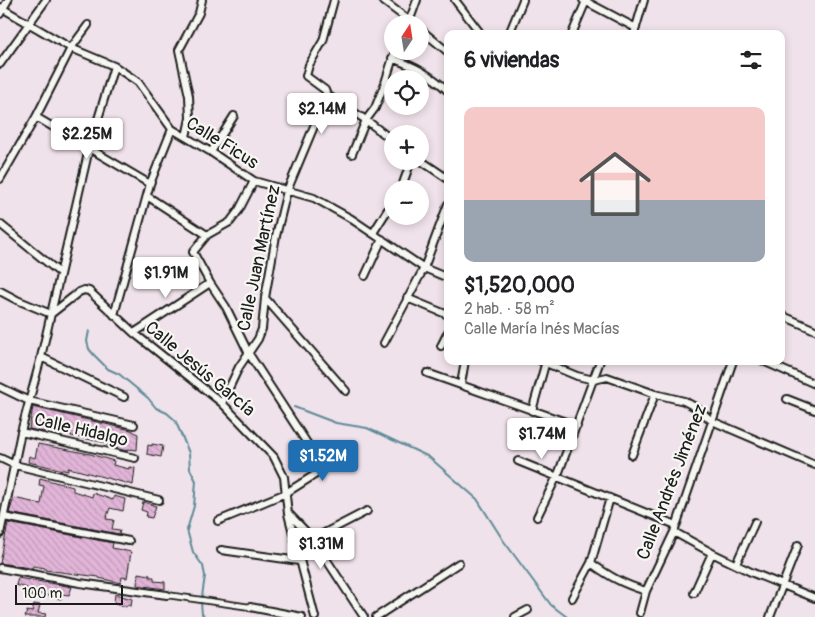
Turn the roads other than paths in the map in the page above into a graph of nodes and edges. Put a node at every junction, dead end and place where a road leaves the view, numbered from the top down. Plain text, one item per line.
1 (8, 0) edge
2 (46, 0) edge
3 (202, 0) edge
4 (334, 0) edge
5 (382, 0) edge
6 (417, 0) edge
7 (455, 0) edge
8 (523, 0) edge
9 (644, 0) edge
10 (584, 1) edge
11 (1, 10) edge
12 (401, 15) edge
13 (413, 15) edge
14 (28, 23) junction
15 (88, 25) dead end
16 (478, 30) edge
17 (511, 30) edge
18 (573, 30) edge
19 (633, 30) edge
20 (635, 30) edge
21 (429, 36) edge
22 (71, 48) junction
23 (444, 49) edge
24 (392, 60) edge
25 (403, 60) edge
26 (0, 64) edge
27 (114, 66) junction
28 (444, 87) edge
29 (327, 95) junction
30 (234, 116) dead end
31 (36, 117) junction
32 (366, 120) junction
33 (172, 129) junction
34 (384, 134) edge
35 (186, 137) junction
36 (89, 149) junction
37 (211, 152) junction
38 (352, 154) dead end
39 (429, 166) edge
40 (444, 176) edge
41 (0, 178) edge
42 (254, 181) junction
43 (150, 184) junction
44 (287, 191) junction
45 (147, 196) junction
46 (444, 215) edge
47 (384, 216) edge
48 (0, 224) edge
49 (373, 233) junction
50 (207, 235) junction
51 (382, 240) junction
52 (424, 268) junction
53 (60, 274) junction
54 (365, 276) dead end
55 (444, 276) edge
56 (210, 283) junction
57 (0, 291) edge
58 (265, 298) junction
59 (407, 298) junction
60 (444, 313) edge
61 (51, 314) junction
62 (114, 315) junction
63 (785, 317) edge
64 (815, 330) edge
65 (134, 333) junction
66 (444, 340) edge
67 (384, 343) dead end
68 (441, 346) dead end
69 (249, 354) junction
70 (41, 357) junction
71 (464, 365) edge
72 (544, 365) edge
73 (552, 365) edge
74 (599, 365) edge
75 (732, 365) edge
76 (772, 365) edge
77 (427, 373) dead end
78 (594, 380) junction
79 (461, 384) junction
80 (815, 384) edge
81 (0, 387) edge
82 (346, 392) dead end
83 (655, 394) junction
84 (124, 397) dead end
85 (787, 399) dead end
86 (29, 401) junction
87 (222, 403) junction
88 (532, 410) junction
89 (815, 410) edge
90 (712, 421) junction
91 (134, 425) dead end
92 (577, 426) junction
93 (21, 432) junction
94 (632, 454) dead end
95 (0, 458) edge
96 (135, 458) dead end
97 (518, 461) dead end
98 (14, 465) junction
99 (815, 465) edge
100 (556, 478) junction
101 (286, 493) junction
102 (610, 498) junction
103 (159, 500) dead end
104 (367, 511) dead end
105 (288, 514) junction
106 (537, 516) dead end
107 (4, 517) junction
108 (218, 520) dead end
109 (755, 522) dead end
110 (675, 528) junction
111 (0, 534) edge
112 (313, 539) junction
113 (129, 541) dead end
114 (798, 545) dead end
115 (221, 550) dead end
116 (712, 553) junction
117 (299, 561) junction
118 (591, 562) junction
119 (459, 563) dead end
120 (736, 564) junction
121 (0, 568) edge
122 (783, 584) junction
123 (646, 591) junction
124 (694, 593) dead end
125 (167, 596) joint
126 (572, 598) dead end
127 (815, 598) edge
128 (250, 607) joint
129 (528, 610) dead end
130 (640, 614) dead end
131 (302, 617) edge
132 (315, 617) edge
133 (364, 617) edge
134 (376, 617) edge
135 (515, 617) edge
136 (770, 617) edge

1 - 11 street
2 - 14 street
3 - 35 street
4 - 29 street
5 - 12 street
6 - 13 street
7 - 16 street
8 - 17 street
9 - 20 street
10 - 18 street
10 - 19 street
11 - 14 street, Calle Ficus
14 - 22 street, Calle Ficus
14 - 26 street
15 - 22 street
21 - 23 street
22 - 27 street, Calle Ficus
22 - 31 street
24 - 32 street
25 - 28 street
27 - 33 street, Calle Ficus
27 - 36 street
29 - 32 street
29 - 44 street, Calle Juan Martínez
30 - 37 street
31 - 36 street
31 - 41 street
32 - 34 street
32 - 38 street
33 - 35 street, Calle Ficus
33 - 43 street
35 - 37 street, Calle Ficus
36 - 43 street
36 - 53 street
37 - 42 street, Calle Ficus
39 - 40 street
42 - 44 street, Calle Ficus
42 - 50 street
43 - 45 street
44 - 49 street, Calle Ficus
44 - 58 street, Calle Juan Martínez
45 - 50 street
45 - 62 street
46 - 52 street
47 - 49 street
48 - 53 street
49 - 51 street, Calle Ficus
50 - 56 street
51 - 52 street, Calle Ficus
51 - 54 street
52 - 55 street, Calle Ficus
52 - 59 street
53 - 61 street
56 - 65 street
56 - 69 street
57 - 61 street
58 - 69 street, Calle Juan Martínez
58 - 82 street
59 - 60 street
59 - 67 street
61 - 62 street, Calle Jesús García
61 - 70 street
62 - 65 street, Calle Jesús García
63 - 64 street
65 - 87 street, Calle Jesús García
66 - 68 street
69 - 87 street, Calle Juan Martínez
69 - 101 street
70 - 84 street
70 - 86 street
71 - 79 street
72 - 88 street
73 - 78 street
74 - 78 street
75 - 90 street, Calle Andrés Jiménez
76 - 80 street
77 - 79 street
78 - 83 street
78 - 92 street
79 - 88 street
81 - 86 street
83 - 90 street
83 - 94 street
85 - 89 street
86 - 91 street
86 - 93 street
87 - 101 street, Calle Jesús García
88 - 92 street
90 - 99 street
90 - 110 street, Calle Andrés Jiménez
92 - 100 street
93 - 96 street, Calle Hidalgo
93 - 98 street
95 - 98 street
97 - 100 street
98 - 103 street
98 - 107 street
100 - 102 street
100 - 106 street
101 - 105 street, Calle Jesús García
101 - 108 street
102 - 110 street
102 - 118 street
104 - 112 street
105 - 112 street
105 - 117 street, Calle Jesús García
107 - 111 street
107 - 113 street
109 - 120 street
110 - 116 street
110 - 123 street, Calle Andrés Jiménez
112 - 133 street
114 - 122 street
115 - 117 street
116 - 120 street
116 - 124 street
117 - 132 street, Calle Jesús García
118 - 123 street
118 - 126 street
119 - 134 street
120 - 122 street
121 - 125 street
122 - 127 street
122 - 136 street
123 - 130 street, Calle Andrés Jiménez
125 - 128 street
128 - 131 street
129 - 135 street

